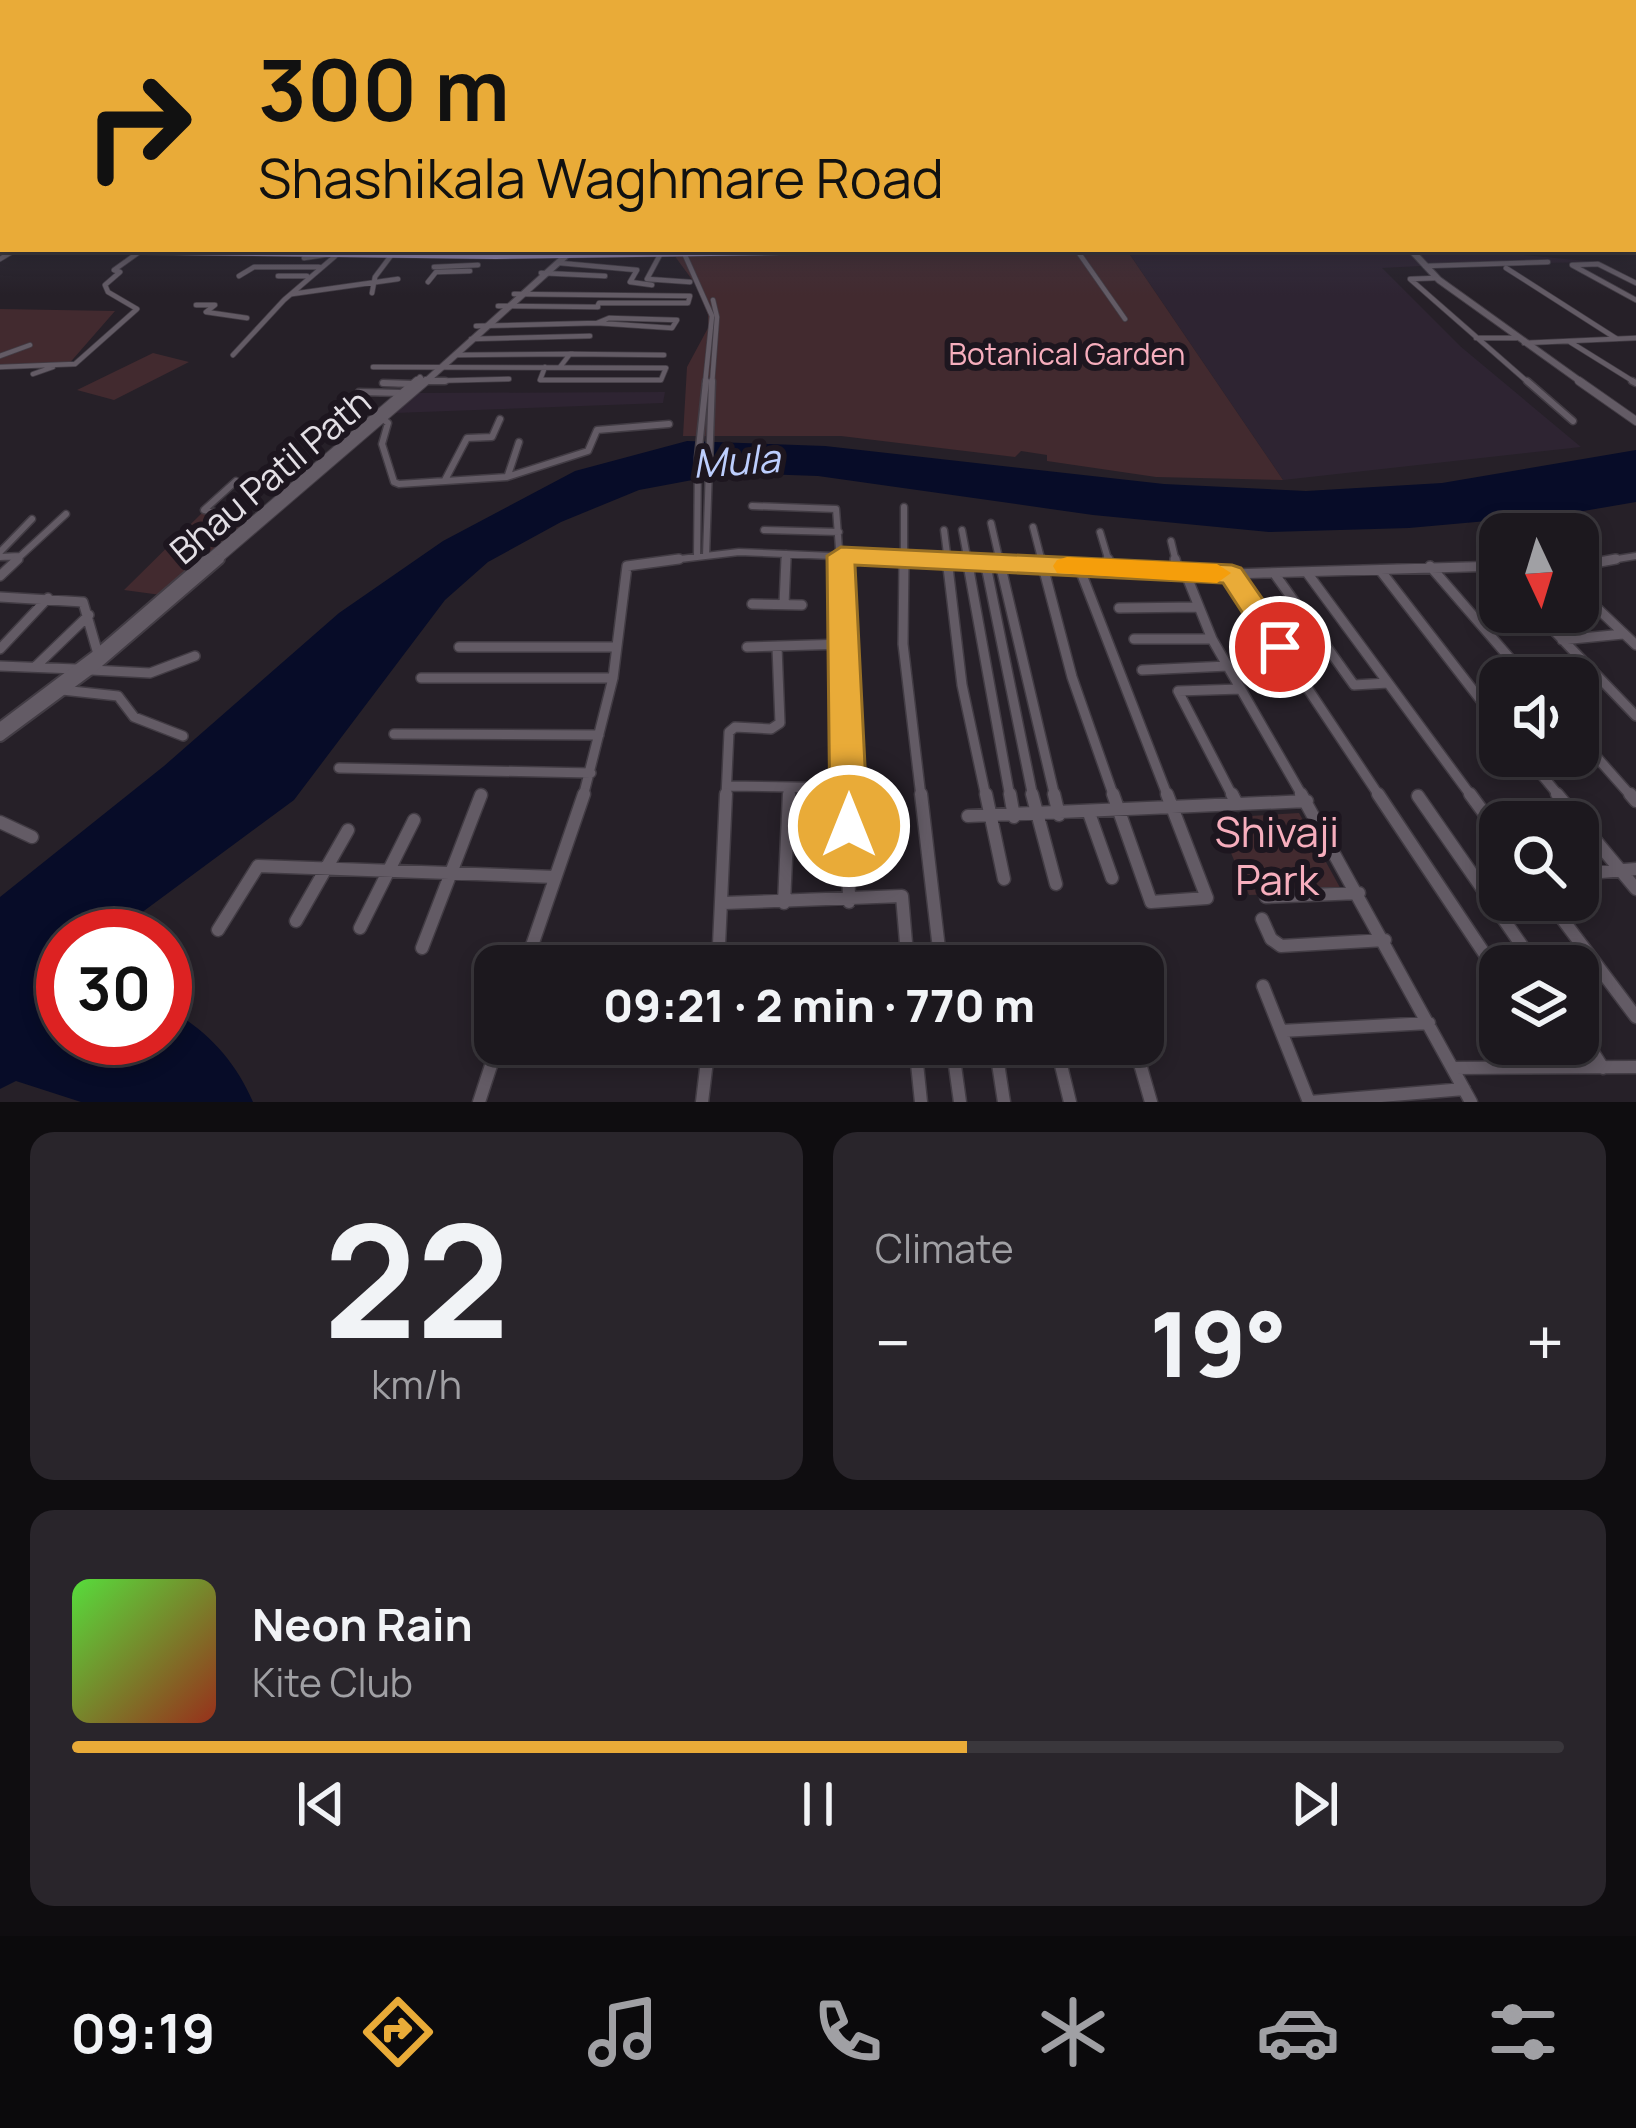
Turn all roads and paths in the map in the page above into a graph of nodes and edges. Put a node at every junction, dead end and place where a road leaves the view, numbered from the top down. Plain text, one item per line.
1 (139, 252) edge
2 (341, 252) edge
3 (393, 252) edge
4 (598, 252) edge
5 (615, 252) edge
6 (661, 252) edge
7 (798, 252) edge
8 (1078, 252) edge
9 (1413, 252) edge
10 (427, 254) junction
11 (562, 254) edge
12 (689, 257) junction
13 (304, 258) dead end
14 (467, 261) junction
15 (1548, 262) dead end
16 (609, 264) dead end
17 (478, 265) dead end
18 (1425, 266) junction
19 (320, 267) junction
20 (1614, 267) dead end
21 (1506, 268) dead end
22 (435, 269) junction
23 (544, 274) junction
24 (239, 276) dead end
25 (278, 276) dead end
26 (309, 276) junction
27 (605, 276) dead end
28 (467, 278) dead end
29 (1436, 278) junction
30 (398, 279) dead end
31 (374, 281) junction
32 (1636, 281) edge
33 (428, 282) dead end
34 (690, 282) dead end
35 (652, 285) dead end
36 (523, 290) junction
37 (633, 291) dead end
38 (372, 293) dead end
39 (290, 294) junction
40 (1636, 300) edge
41 (196, 305) dead end
42 (501, 306) junction
43 (596, 307) junction
44 (696, 307) dead end
45 (273, 312) junction
46 (1125, 319) dead end
47 (597, 322) junction
48 (480, 326) junction
49 (1598, 327) junction
50 (590, 336) dead end
51 (1473, 338) junction
52 (1636, 338) edge
53 (471, 339) junction
54 (1617, 339) junction
55 (1520, 340) junction
56 (1604, 340) junction
57 (1569, 341) junction
58 (30, 345) dead end
59 (573, 354) junction
60 (233, 355) dead end
61 (453, 355) junction
62 (664, 355) dead end
63 (0, 356) edge
64 (0, 367) edge
65 (54, 367) junction
66 (373, 367) dead end
67 (434, 368) junction
68 (545, 368) junction
69 (560, 368) junction
70 (33, 374) dead end
71 (425, 380) junction
72 (509, 380) dead end
73 (383, 383) dead end
74 (1636, 383) edge
75 (413, 384) junction
76 (358, 392) dead end
77 (403, 393) junction
78 (379, 418) junction
79 (500, 418) dead end
80 (1573, 421) dead end
81 (1636, 421) edge
82 (669, 424) dead end
83 (519, 442) dead end
84 (507, 476) junction
85 (236, 481) dead end
86 (444, 481) junction
87 (752, 506) dead end
88 (904, 507) dead end
89 (66, 514) dead end
90 (32, 519) dead end
91 (257, 520) junction
92 (991, 524) dead end
93 (1033, 527) dead end
94 (764, 530) dead end
95 (944, 530) dead end
96 (962, 530) dead end
97 (839, 532) junction
98 (1100, 532) dead end
99 (1172, 541) dead end
100 (702, 553) junction
101 (786, 554) junction
102 (0, 555) edge
103 (21, 556) junction
104 (841, 556) junction
105 (1636, 556) edge
106 (902, 558) junction
107 (947, 560) junction
108 (969, 561) junction
109 (985, 561) junction
110 (1001, 562) junction
111 (1599, 562) edge
112 (1041, 565) junction
113 (1429, 565) junction
114 (1079, 567) junction
115 (1111, 568) junction
116 (1379, 568) junction
117 (1479, 568) edge
118 (1182, 572) junction
119 (1306, 573) junction
120 (1232, 574) junction
121 (1274, 574) junction
122 (0, 576) edge
123 (0, 597) edge
124 (49, 597) junction
125 (752, 604) dead end
126 (784, 604) junction
127 (802, 604) dead end
128 (1198, 607) junction
129 (1119, 608) dead end
130 (1599, 610) edge
131 (89, 615) junction
132 (1556, 633) edge
133 (1624, 634) junction
134 (1134, 639) dead end
135 (1212, 639) junction
136 (1562, 640) junction
137 (845, 644) junction
138 (1636, 645) edge
139 (459, 647) dead end
140 (616, 647) junction
141 (747, 647) dead end
142 (777, 647) junction
143 (0, 649) edge
144 (98, 654) junction
145 (195, 656) dead end
146 (1510, 657) edge
147 (0, 666) edge
148 (1228, 667) junction
149 (34, 668) junction
150 (83, 670) junction
151 (1142, 670) dead end
152 (421, 678) dead end
153 (613, 678) junction
154 (1389, 683) junction
155 (1241, 688) junction
156 (62, 690) junction
157 (1479, 698) edge
158 (1636, 716) edge
159 (0, 732) edge
160 (394, 734) dead end
161 (599, 735) junction
162 (183, 736) dead end
163 (1599, 760) edge
164 (339, 768) dead end
165 (591, 773) junction
166 (1543, 777) edge
167 (728, 786) junction
168 (789, 788) junction
169 (849, 788) junction
170 (481, 795) dead end
171 (1418, 796) dead end
172 (1307, 801) junction
173 (1636, 801) edge
174 (1237, 804) junction
175 (1169, 807) junction
176 (1479, 807) edge
177 (1116, 811) junction
178 (1089, 813) junction
179 (1059, 815) junction
180 (968, 816) dead end
181 (1036, 816) junction
182 (990, 817) junction
183 (1014, 817) junction
184 (415, 820) dead end
185 (0, 822) edge
186 (348, 830) dead end
187 (32, 837) dead end
188 (326, 869) junction
189 (1636, 869) edge
190 (388, 871) junction
191 (1620, 871) junction
192 (1599, 872) edge
193 (453, 873) junction
194 (555, 877) junction
195 (1112, 878) dead end
196 (1004, 879) dead end
197 (1056, 884) dead end
198 (1636, 889) edge
199 (1359, 892) junction
200 (1266, 897) dead end
201 (849, 902) junction
202 (784, 903) junction
203 (724, 904) junction
204 (1262, 919) dead end
205 (296, 921) dead end
206 (1565, 921) edge
207 (360, 928) dead end
208 (218, 930) dead end
209 (1385, 940) junction
210 (532, 945) edge
211 (720, 945) edge
212 (906, 945) edge
213 (938, 945) edge
214 (1479, 945) edge
215 (1521, 945) edge
216 (422, 948) dead end
217 (1263, 986) dead end
218 (1636, 1016) edge
219 (1429, 1023) junction
220 (1281, 1031) junction
221 (1599, 1062) edge
222 (491, 1065) edge
223 (706, 1065) edge
224 (918, 1065) edge
225 (955, 1065) edge
226 (998, 1065) edge
227 (1061, 1065) edge
228 (1140, 1065) edge
229 (1559, 1066) joint
230 (1636, 1066) edge
231 (1453, 1068) junction
232 (1604, 1069) junction
233 (1467, 1095) edge
234 (479, 1102) edge
235 (702, 1102) edge
236 (921, 1102) edge
237 (960, 1102) edge
238 (1004, 1102) edge
239 (1070, 1102) edge
240 (1151, 1102) edge
241 (1310, 1102) edge

1 - 65 street
2 - 3 main road
2 - 13 street
2 - 19 street
3 - 10 main road
3 - 11 main road
3 - 31 street
4 - 11 main road
5 - 16 street
6 - 12 main road
6 - 34 street
7 - 12 main road
8 - 46 street
9 - 18 main road
10 - 14 main road
10 - 22 street
11 - 14 main road
11 - 23 main road, Bhau Patil Path
11 - 35 street
12 - 100 street
14 - 17 street
14 - 22 street
15 - 18 street
18 - 29 main road
19 - 24 street
19 - 26 street
20 - 32 street
21 - 49 street
22 - 28 street
22 - 33 street
23 - 27 street
23 - 36 main road, Bhau Patil Path
25 - 26 street
26 - 39 street
29 - 51 street
29 - 55 main road
30 - 31 street
31 - 38 street
31 - 39 street
32 - 40 street
36 - 37 street
36 - 42 main road, Bhau Patil Path
36 - 43 street
39 - 45 street
41 - 45 street
42 - 43 street
42 - 48 main road, Bhau Patil Path
43 - 44 street
45 - 60 street
47 - 47 street
47 - 48 street
48 - 53 main road, Bhau Patil Path
48 - 67 main road, Bhau Patil Path
49 - 54 street
49 - 56 street
50 - 53 street
51 - 55 street
51 - 80 street
52 - 54 street
53 - 61 main road, Bhau Patil Path
54 - 56 street
55 - 57 street
55 - 81 main road
56 - 57 street
57 - 74 street
58 - 63 street
59 - 61 street
59 - 62 street
59 - 69 street
61 - 67 main road, Bhau Patil Path
64 - 65 street
65 - 70 street
66 - 67 street
67 - 68 street
67 - 71 main road, Bhau Patil Path
67 - 75 main road, Bhau Patil Path
68 - 69 street
68 - 69 street
71 - 72 street
71 - 78 main road, Bhau Patil Path
73 - 75 street
75 - 77 main road, Bhau Patil Path
76 - 77 street
77 - 78 main road, Bhau Patil Path
78 - 86 street
78 - 91 main road, Bhau Patil Path
79 - 86 street
82 - 84 street
83 - 84 street
84 - 86 street
85 - 91 street
87 - 97 street
88 - 106 street
89 - 103 street
90 - 102 street
91 - 144 main road, Bhau Patil Path
91 - 150 main road, Bhau Patil Path
92 - 110 street
93 - 112 street
94 - 97 street
95 - 107 street
96 - 108 street
97 - 104 street
98 - 115 street
99 - 118 street
100 - 101 street
100 - 140 street
101 - 104 street
101 - 126 street
102 - 103 street
103 - 122 street
104 - 106 street
104 - 137 street
105 - 111 street
106 - 107 street
106 - 213 street
107 - 108 street
107 - 182 street
108 - 109 street
108 - 183 street
109 - 110 street
109 - 181 street
110 - 112 street
110 - 179 street
112 - 114 street
112 - 177 street
113 - 116 street
113 - 117 street
113 - 146 street
114 - 115 street
114 - 175 street
115 - 118 street
116 - 119 street
116 - 157 street
118 - 120 street
118 - 128 street
119 - 121 street
119 - 154 street
120 - 121 street
120 - 214 street
121 - 154 street
123 - 124 street
124 - 131 street
124 - 143 street
125 - 126 street
126 - 127 street
128 - 129 street
128 - 135 street
130 - 133 street
131 - 144 street
131 - 149 street
132 - 136 street
133 - 136 street
133 - 138 street
134 - 135 street
135 - 148 street
136 - 158 street
137 - 142 street
137 - 169 street
139 - 140 street
140 - 153 street
141 - 142 street
142 - 167 street
144 - 150 main road, Bhau Patil Path
145 - 150 street
147 - 149 street
148 - 151 street
148 - 155 street
149 - 150 street
150 - 156 main road, Bhau Patil Path
150 - 159 main road, Bhau Patil Path
152 - 153 street
153 - 161 street
154 - 176 street
155 - 172 street
155 - 174 street
156 - 159 main road, Bhau Patil Path
156 - 162 street
160 - 161 street
161 - 165 street
163 - 173 street
164 - 165 street
165 - 194 street
166 - 191 street
167 - 168 street
167 - 203 street
168 - 169 street
168 - 202 street
169 - 201 street
170 - 193 street
171 - 215 street
172 - 174 street
172 - 199 street
174 - 175 street
175 - 177 street
175 - 177 street
177 - 178 street
178 - 179 street
178 - 195 street
179 - 181 street
180 - 182 street
181 - 183 street
181 - 197 street
182 - 183 street
182 - 196 street
184 - 190 street
185 - 187 street
186 - 188 street
188 - 190 street
188 - 205 street
188 - 208 street
189 - 191 street
190 - 193 street
190 - 207 street
191 - 192 street
191 - 198 street
193 - 194 street
193 - 216 street
194 - 210 street
199 - 200 street
199 - 209 street
201 - 202 street
201 - 212 street
202 - 203 street
203 - 211 street
204 - 209 street
206 - 218 street
209 - 219 street
217 - 220 street
219 - 220 street
219 - 231 street
220 - 241 street
221 - 232 street
222 - 234 street
223 - 235 street
224 - 236 street
225 - 237 street
226 - 238 street
227 - 239 street
228 - 240 street
229 - 231 street
229 - 232 street
230 - 232 street
231 - 233 street
233 - 241 street

